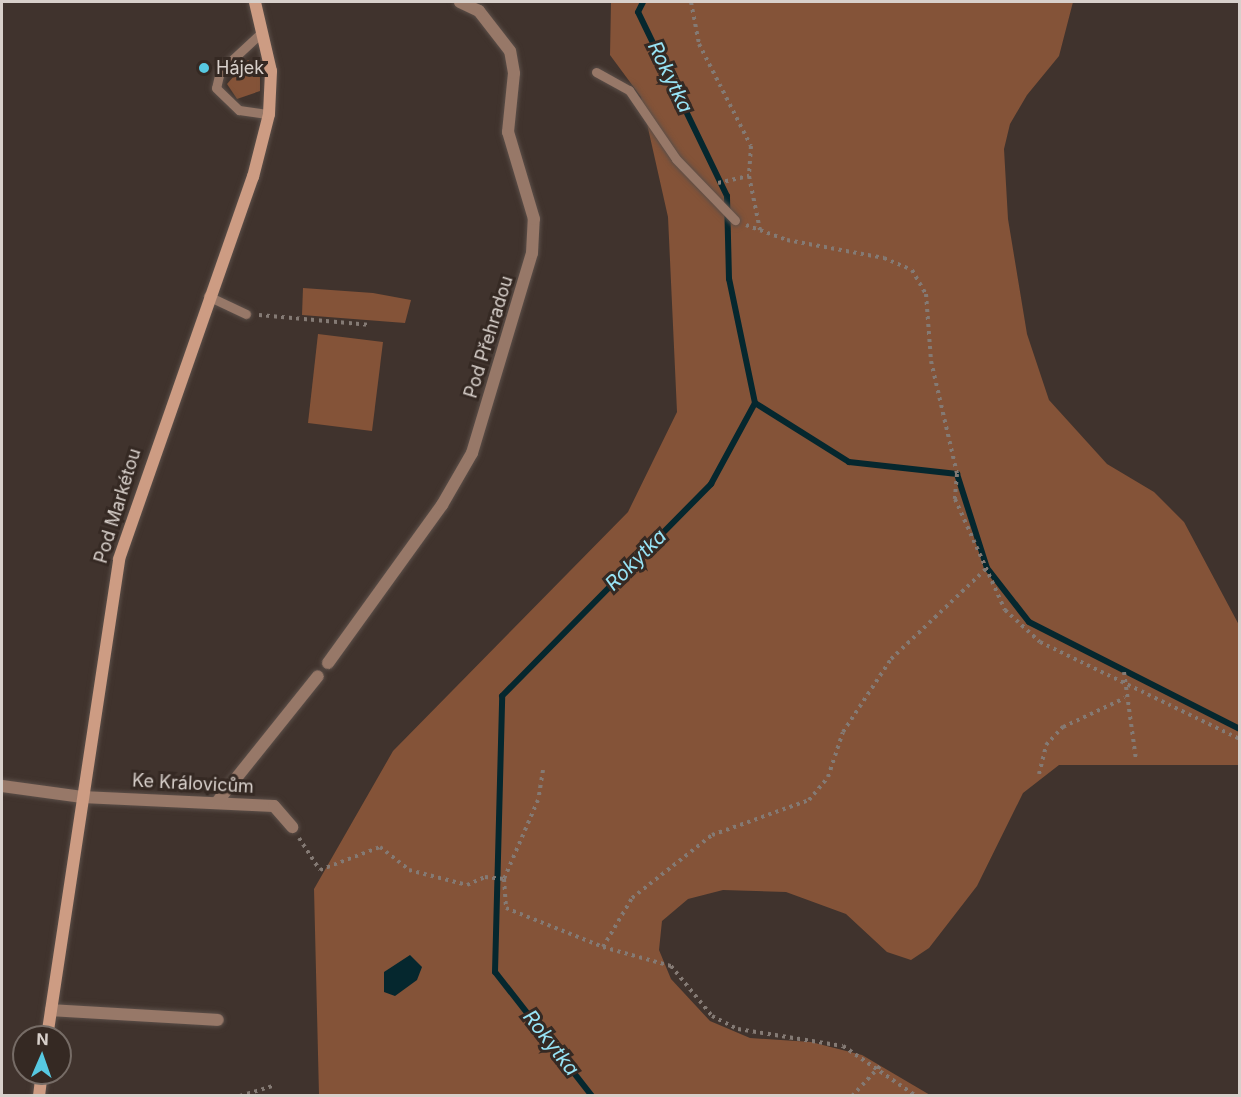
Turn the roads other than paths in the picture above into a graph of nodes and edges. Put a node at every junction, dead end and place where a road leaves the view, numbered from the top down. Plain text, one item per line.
1 (255, 2) edge
2 (460, 2) edge
3 (262, 32) junction
4 (596, 72) dead end
5 (269, 114) junction
6 (735, 220) dead end
7 (208, 296) junction
8 (246, 314) road end
9 (328, 663) dead end
10 (318, 676) dead end
11 (2, 786) edge
12 (82, 797) junction
13 (217, 802) junction
14 (292, 827) road end
15 (51, 1010) junction
16 (218, 1020) dead end
17 (49, 1025) edge

1 - 3 street, Pod Markétou
2 - 9 street, Pod Přehradou
3 - 5 street, Pod Markétou
3 - 5 lane
4 - 6 lane
5 - 7 street, Pod Markétou
7 - 8 lane
7 - 12 street, Pod Markétou
10 - 13 street
11 - 12 street, Ke Královicům
12 - 13 street, Ke Královicům
12 - 15 street, Pod Markétou
13 - 14 street, Ke Královicům
15 - 16 street
15 - 17 street, Pod Markétou

